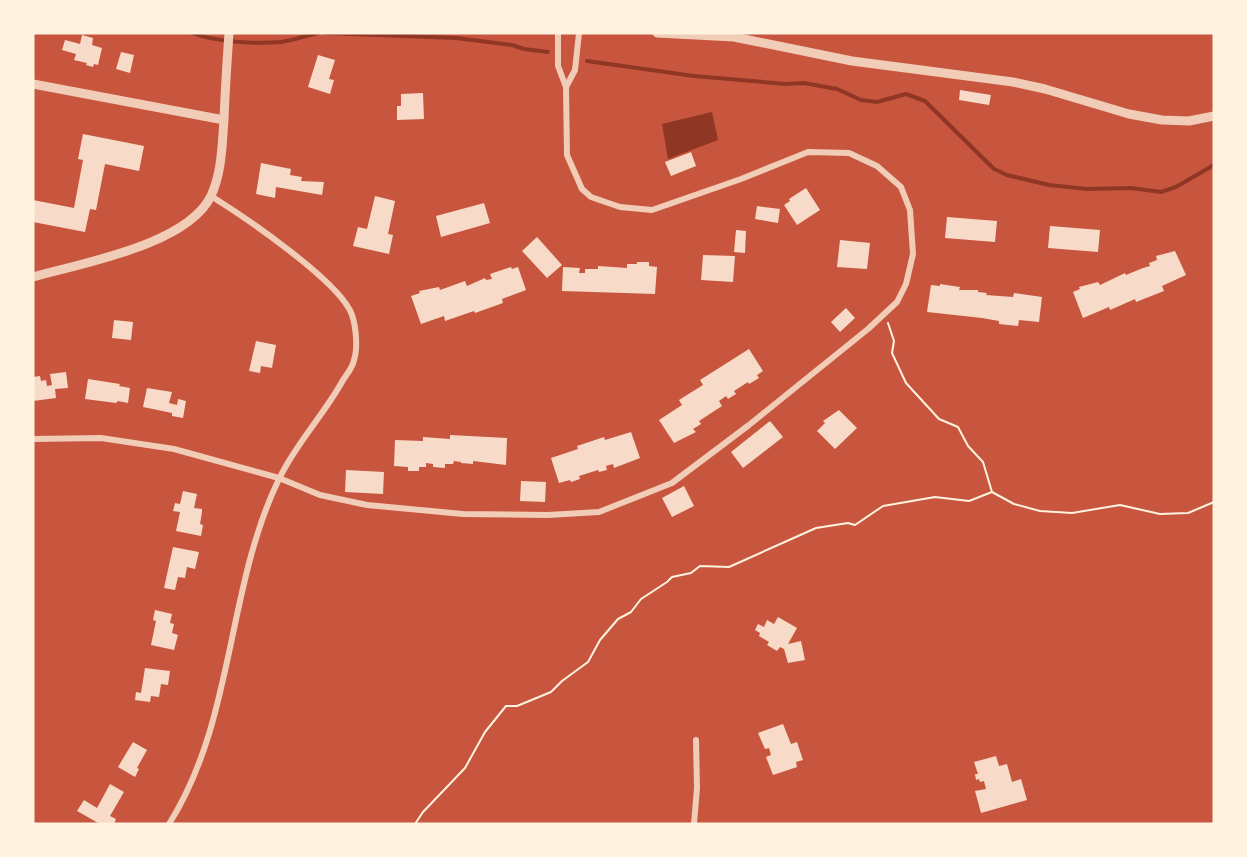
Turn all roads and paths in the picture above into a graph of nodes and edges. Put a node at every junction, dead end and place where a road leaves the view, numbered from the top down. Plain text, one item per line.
1 (229, 33) edge
2 (558, 33) edge
3 (579, 33) edge
4 (657, 33) edge
5 (33, 84) edge
6 (566, 87) junction
7 (1214, 116) edge
8 (224, 120) junction
9 (211, 196) junction
10 (33, 277) edge
11 (885, 313) junction
12 (33, 439) edge
13 (279, 478) junction
14 (992, 492) junction
15 (1214, 502) edge
16 (696, 740) dead end
17 (169, 824) edge
18 (415, 824) edge
19 (694, 824) edge

1 - 8 street
2 - 6 street
3 - 6 street
4 - 7 street
5 - 8 street
6 - 11 street
8 - 9 street
9 - 10 street
9 - 13 street
11 - 13 street
11 - 14 path
12 - 13 street
13 - 17 street
14 - 15 path
14 - 18 path
16 - 19 street

